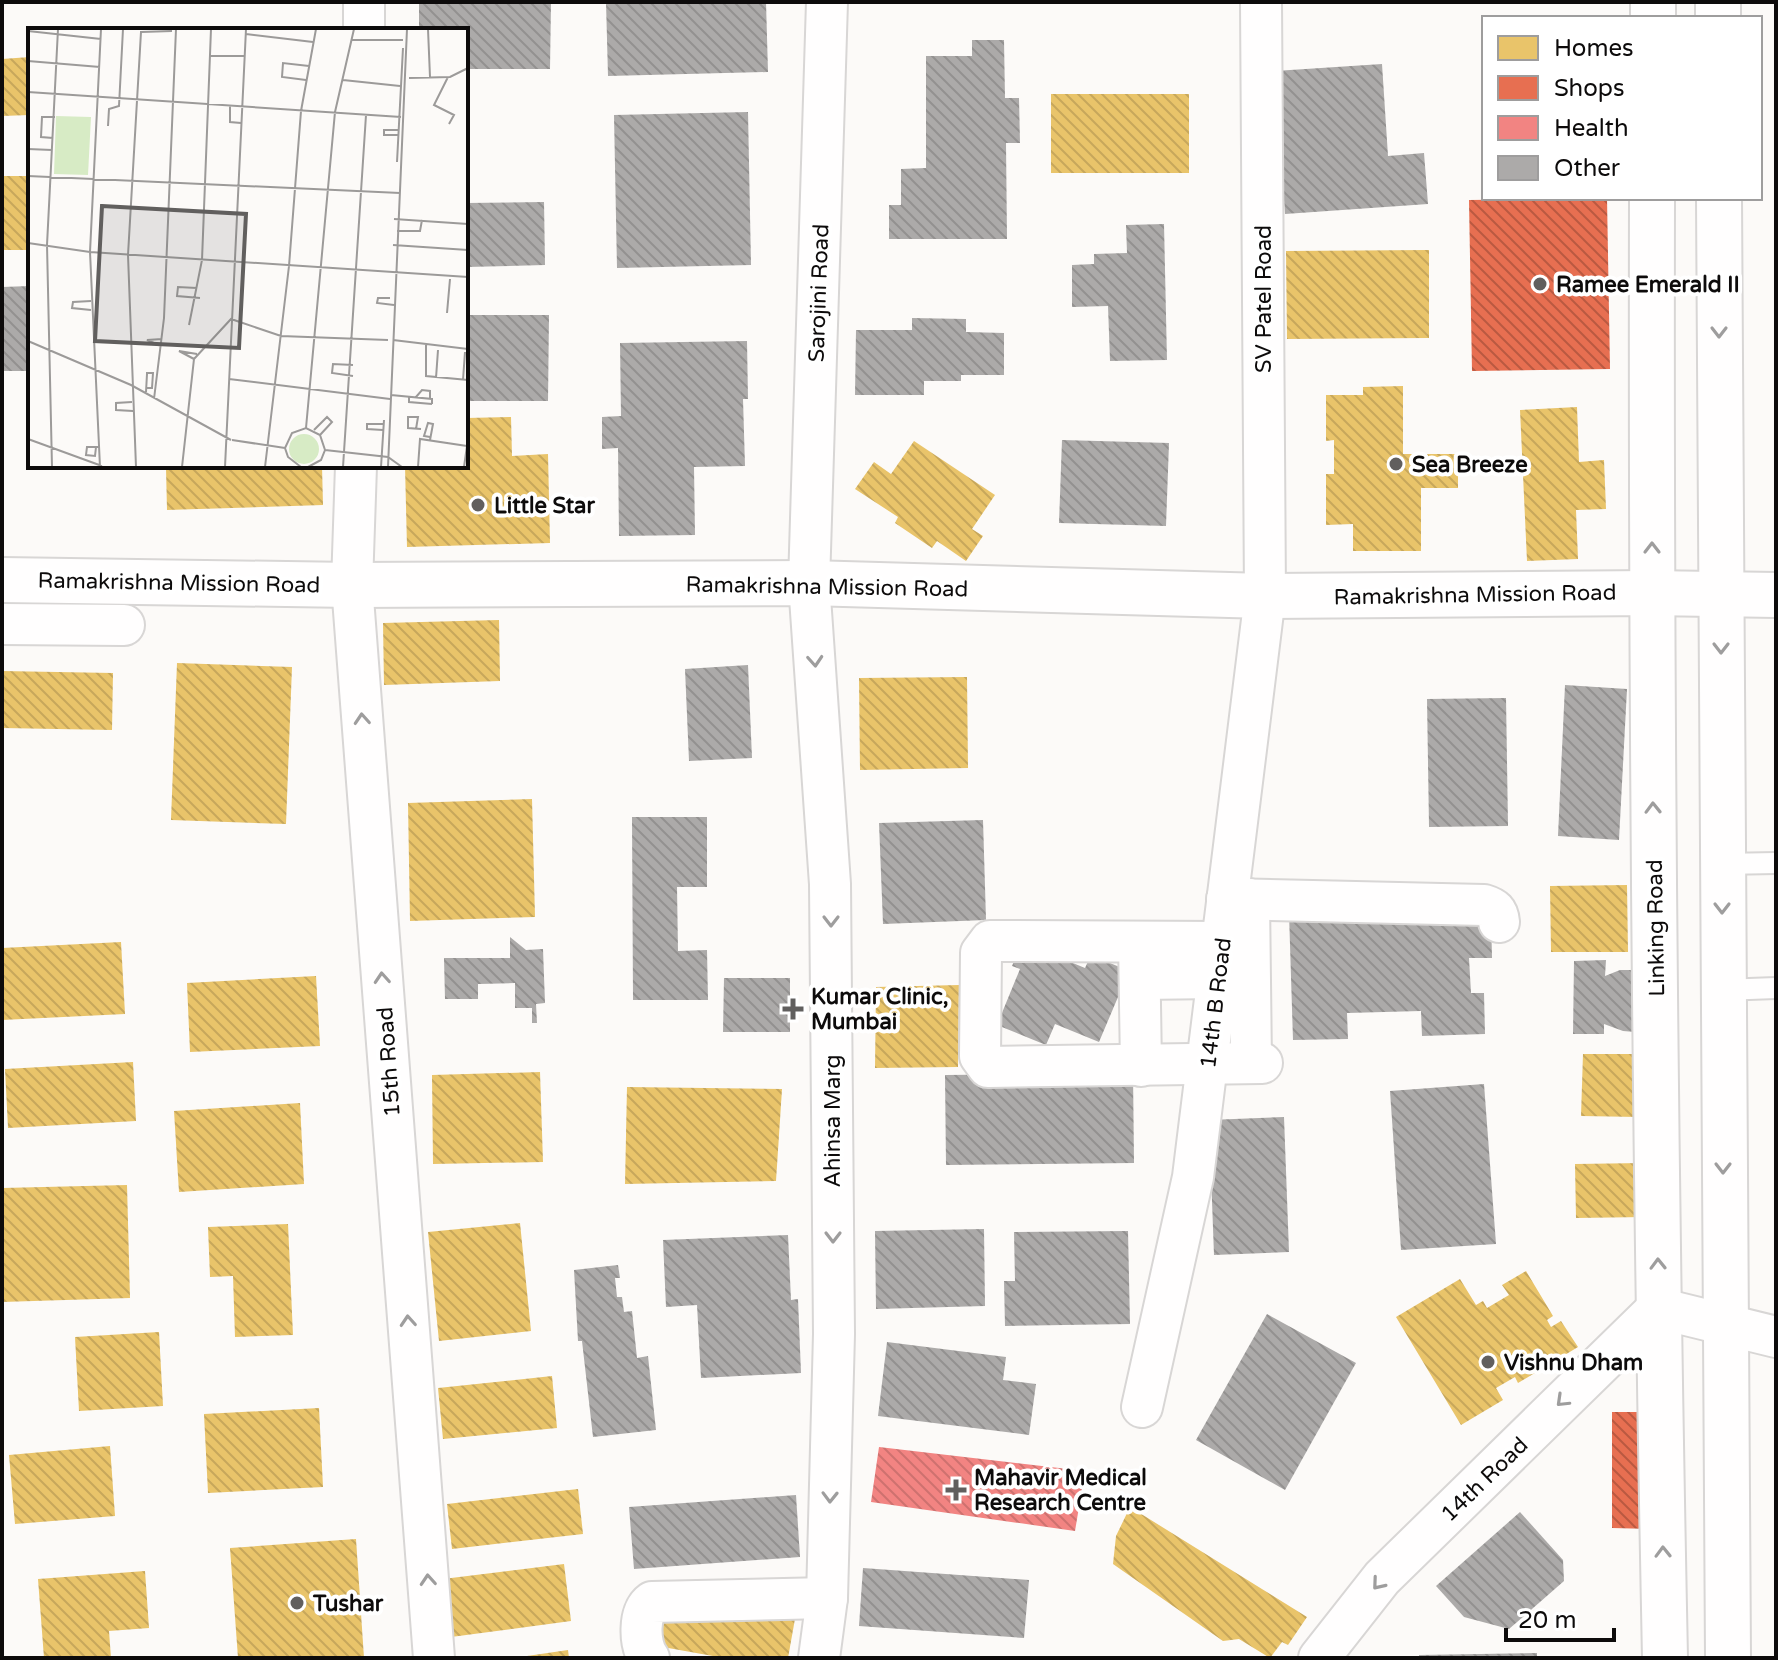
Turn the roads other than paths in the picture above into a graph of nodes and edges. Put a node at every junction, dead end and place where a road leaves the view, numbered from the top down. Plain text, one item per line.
1 (364, 2) edge
2 (827, 2) edge
3 (1261, 2) edge
4 (364, 28) edge
5 (1652, 200) edge
6 (1719, 200) edge
7 (356, 468) edge
8 (2, 580) edge
9 (122, 581) junction
10 (809, 583) junction
11 (352, 585) junction
12 (1651, 593) junction
13 (1720, 593) junction
14 (1776, 595) edge
15 (1265, 596) junction
16 (3, 620) edge
17 (1776, 863) edge
18 (1722, 864) junction
19 (1238, 899) junction
20 (1499, 922) dead end
21 (1140, 960) junction
22 (1220, 960) junction
23 (1776, 988) edge
24 (1722, 990) junction
25 (1207, 1065) junction
26 (1141, 1066) junction
27 (1658, 1308) junction
28 (1724, 1323) junction
29 (1776, 1337) edge
30 (1142, 1407) dead end
31 (819, 1598) junction
32 (434, 1658) edge
33 (649, 1658) edge
34 (805, 1658) edge
35 (819, 1658) edge
36 (1319, 1658) edge
37 (1665, 1658) edge
38 (1728, 1658) edge

1 - 4 street
2 - 10 street, Sarojini Road
3 - 15 street, SV Patel Road
12 -> 5 main road, Linking Road
6 -> 13 main road
7 - 11 street, 15th Road
8 - 9 main road, Ramakrishna Mission Road
9 - 11 main road, Ramakrishna Mission Road
9 - 16 street
10 - 11 main road, Ramakrishna Mission Road
10 - 15 main road, Ramakrishna Mission Road
10 -> 31 street, Ahinsa Marg
32 -> 11 street, 15th Road
12 - 13 main road, Ramakrishna Mission Road
12 - 15 main road, Ramakrishna Mission Road
27 -> 12 main road, Linking Road
13 - 14 main road, Ramakrishna Mission Road
13 -> 18 main road
15 - 19 street, 14th B Road
17 - 18 lane
18 -> 24 main road
19 - 20 street
19 - 22 street, 14th B Road
19 - 25 street
21 - 22 street
21 - 26 street
21 - 26 street
22 - 25 street, 14th B Road
23 - 24 lane
24 -> 28 main road
25 - 26 street
25 - 30 street, 14th B Road
27 - 28 street
27 -> 36 street, 14th Road
37 -> 27 main road, Linking Road
28 - 29 street
28 - 38 main road
31 - 33 street
31 - 34 street
31 - 35 street, Ahinsa Marg

